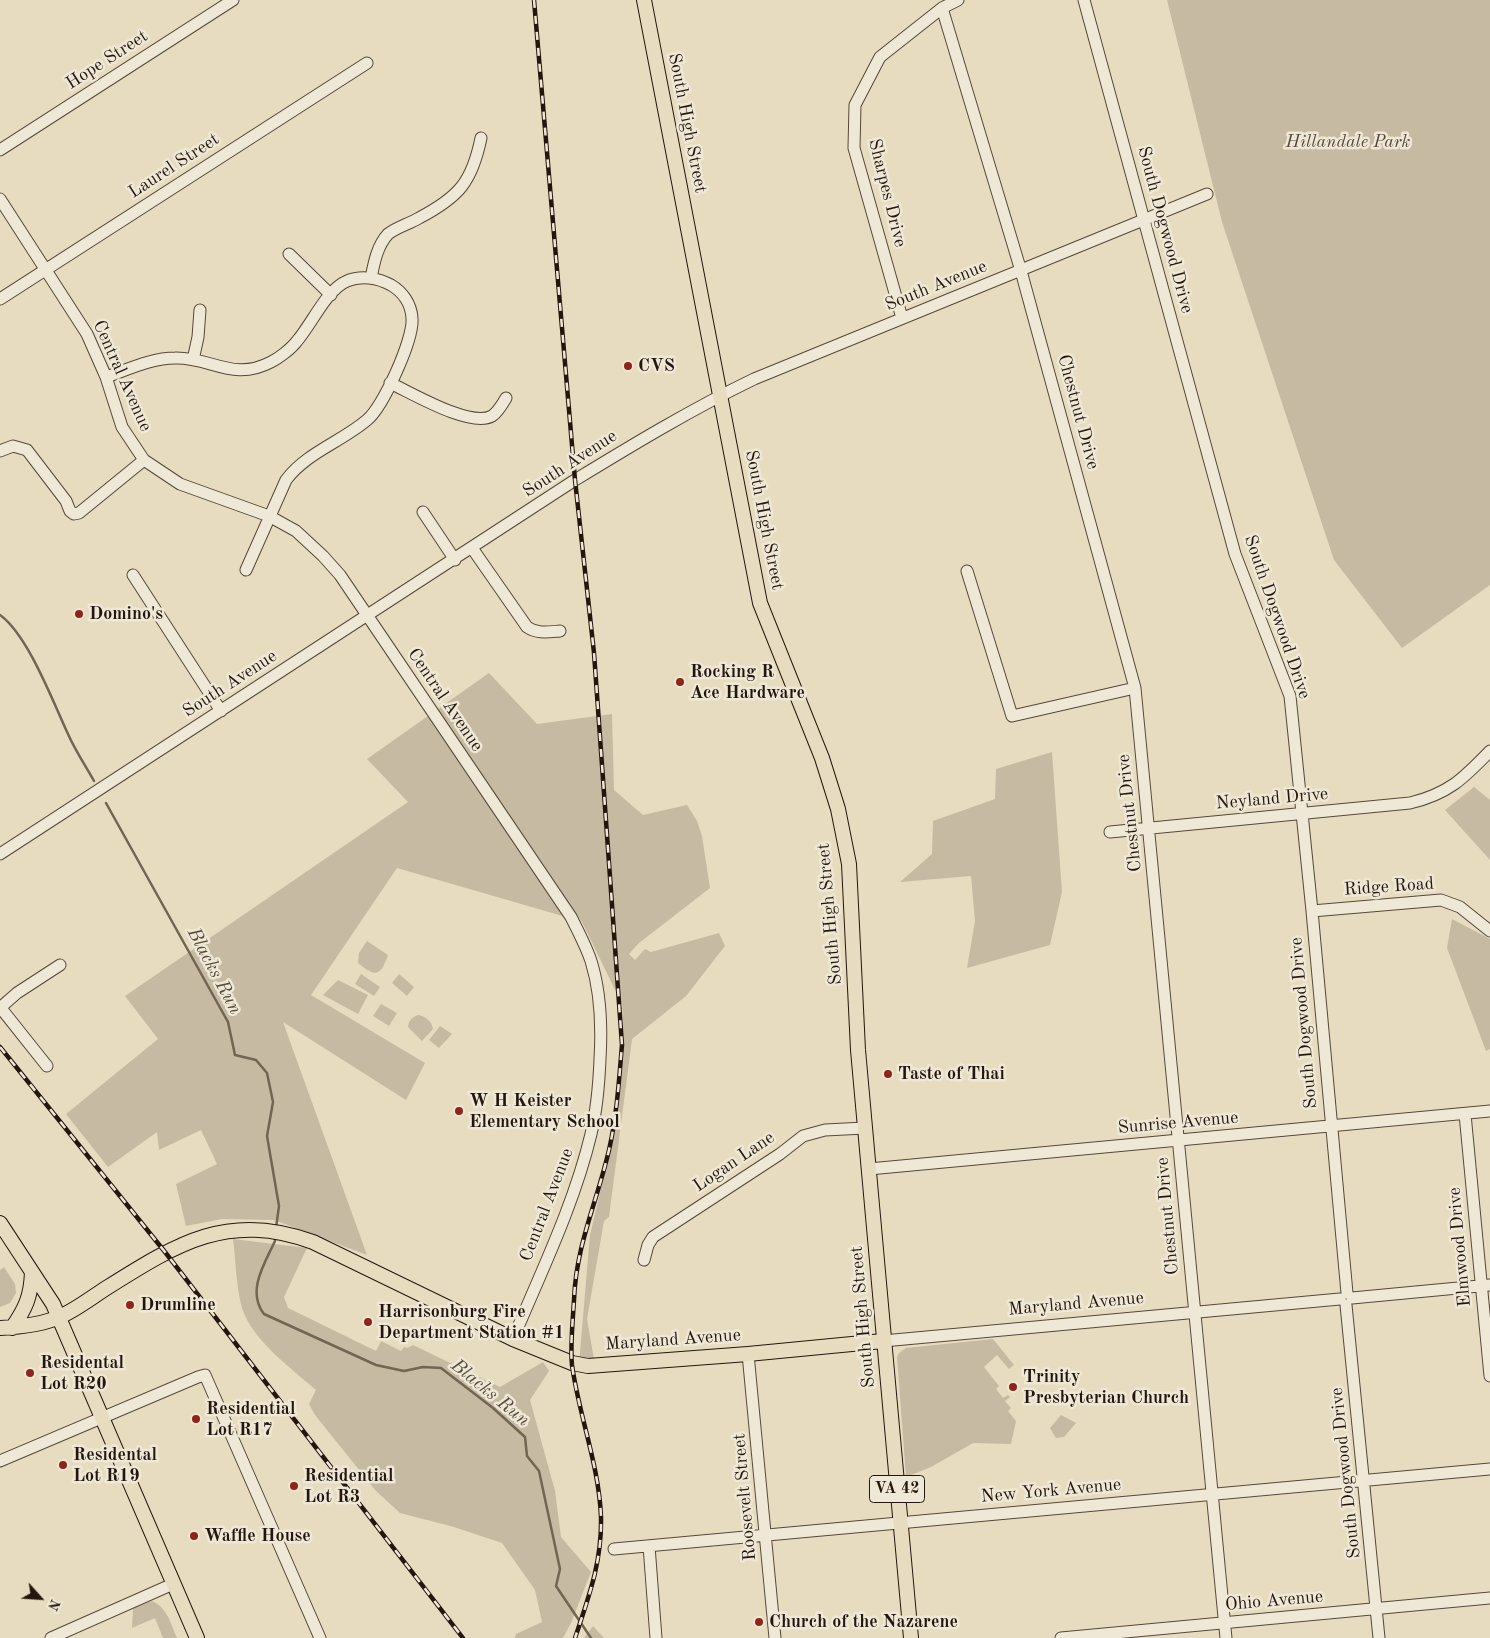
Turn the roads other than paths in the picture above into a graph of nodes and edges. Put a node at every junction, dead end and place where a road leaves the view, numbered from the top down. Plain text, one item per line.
1 (233, 0) edge
2 (644, 0) edge
3 (958, 0) edge
4 (1084, 0) edge
5 (942, 8) junction
6 (367, 63) dead end
7 (481, 138) dead end
8 (0, 150) edge
9 (1207, 194) dead end
10 (0, 199) edge
11 (1145, 220) junction
12 (289, 254) dead end
13 (46, 270) junction
14 (1021, 271) junction
15 (371, 278) junction
16 (331, 295) junction
17 (0, 299) edge
18 (200, 310) dead end
19 (902, 318) junction
20 (193, 360) junction
21 (106, 377) junction
22 (390, 383) junction
23 (721, 395) junction
24 (506, 398) dead end
25 (0, 451) edge
26 (144, 460) junction
27 (423, 512) dead end
28 (269, 516) junction
29 (472, 548) junction
30 (455, 560) junction
31 (246, 570) dead end
32 (967, 571) dead end
33 (133, 575) dead end
34 (367, 616) junction
35 (560, 631) dead end
36 (1135, 688) junction
37 (221, 711) junction
38 (1490, 751) edge
39 (1302, 814) junction
40 (1149, 828) junction
41 (1110, 832) dead end
42 (0, 854) edge
43 (1312, 911) junction
44 (1490, 931) edge
45 (60, 965) dead end
46 (0, 1008) edge
47 (47, 1066) dead end
48 (1490, 1111) edge
49 (1465, 1114) junction
50 (1330, 1126) junction
51 (865, 1128) junction
52 (1178, 1140) junction
53 (869, 1169) junction
54 (0, 1223) edge
55 (644, 1260) dead end
56 (32, 1272) junction
57 (1486, 1286) edge
58 (1346, 1299) junction
59 (1194, 1312) junction
60 (58, 1318) junction
61 (6, 1328) edge
62 (513, 1339) junction
63 (884, 1341) junction
64 (748, 1354) junction
65 (1490, 1376) edge
66 (102, 1418) junction
67 (0, 1461) edge
68 (1490, 1469) edge
69 (1365, 1480) junction
70 (1212, 1494) junction
71 (900, 1523) junction
72 (766, 1535) junction
73 (649, 1546) junction
74 (614, 1549) dead end
75 (173, 1584) junction
76 (1490, 1598) edge
77 (1376, 1609) junction
78 (1225, 1623) junction
79 (51, 1638) edge
80 (196, 1638) edge
81 (320, 1638) edge
82 (656, 1638) edge
83 (775, 1638) edge
84 (911, 1638) edge
85 (1067, 1638) edge
86 (1226, 1638) edge
87 (1379, 1638) edge

1 - 8 street, Hope Street
2 - 23 main road, South High Street / VA 42
3 - 5 street, Sharpes Drive
4 - 11 street, South Dogwood Drive
5 - 14 street, Chestnut Drive
5 - 19 street, Sharpes Drive
6 - 13 street, Laurel Street
7 - 15 street
9 - 11 street, South Avenue
10 - 13 street, Central Avenue
11 - 14 street, South Avenue
11 - 39 street, South Dogwood Drive
12 - 16 street
13 - 17 street, Laurel Street
13 - 21 street, Central Avenue
14 - 19 street, South Avenue
14 - 36 street, Chestnut Drive
15 - 16 street
15 - 22 street
16 - 20 street
18 - 20 street
19 - 23 street, South Avenue
20 - 21 street
21 - 26 street, Central Avenue
22 - 24 street
22 - 28 street
23 - 29 street, South Avenue
23 - 51 main road, South High Street / VA 42
25 - 26 street
26 - 28 street, Central Avenue
27 - 30 street
28 - 31 street
28 - 34 street, Central Avenue
29 - 30 street, South Avenue
29 - 35 street
30 - 34 street, South Avenue
32 - 36 street
33 - 37 street
34 - 37 street, South Avenue
34 - 62 street, Central Avenue
36 - 40 street, Chestnut Drive
37 - 42 street, South Avenue
38 - 39 street, Neyland Drive
39 - 40 street, Neyland Drive
39 - 43 street, South Dogwood Drive
40 - 41 street, Neyland Drive
40 - 52 street, Chestnut Drive
43 - 44 street, Ridge Road
43 - 50 street, South Dogwood Drive
45 - 46 street
46 - 47 street
48 - 49 street, Sunrise Avenue
49 - 50 street, Sunrise Avenue
49 - 57 street, Elmwood Drive
50 - 52 street, Sunrise Avenue
50 - 58 street, South Dogwood Drive
51 - 53 main road, South High Street / VA 42
51 - 55 street, Logan Lane
52 - 53 street, Sunrise Avenue
52 - 59 street, Chestnut Drive
53 - 63 main road, South High Street / VA 42
54 - 56 main road
56 - 60 main road
56 - 61 main road
57 - 58 street, Maryland Avenue
57 - 65 street, Elmwood Drive
58 - 59 street, Maryland Avenue
58 - 69 street, South Dogwood Drive
59 - 63 street, Maryland Avenue
59 - 70 street, Chestnut Drive
60 - 61 main road, Maryland Avenue
60 - 62 main road, Maryland Avenue
60 - 66 main road
62 - 64 main road, Maryland Avenue
63 - 64 main road, Maryland Avenue
63 - 71 main road, South High Street / VA 42
64 - 72 street, Roosevelt Street
66 - 67 street
66 - 75 main road
66 - 81 street
68 - 69 street, New York Avenue
69 - 70 street, New York Avenue
69 - 77 street, South Dogwood Drive
70 - 71 street, New York Avenue
70 - 78 street, Chestnut Drive
71 - 72 street, New York Avenue
71 - 84 main road, South High Street / VA 42
72 - 73 street, New York Avenue
72 - 83 street, Roosevelt Street
73 - 74 street, New York Avenue
73 - 82 street
75 - 79 street
75 - 80 main road
76 - 77 street, Ohio Avenue
77 - 78 street, Ohio Avenue
77 - 87 street, South Dogwood Drive
78 - 85 street, Ohio Avenue
78 - 86 street, Chestnut Drive

